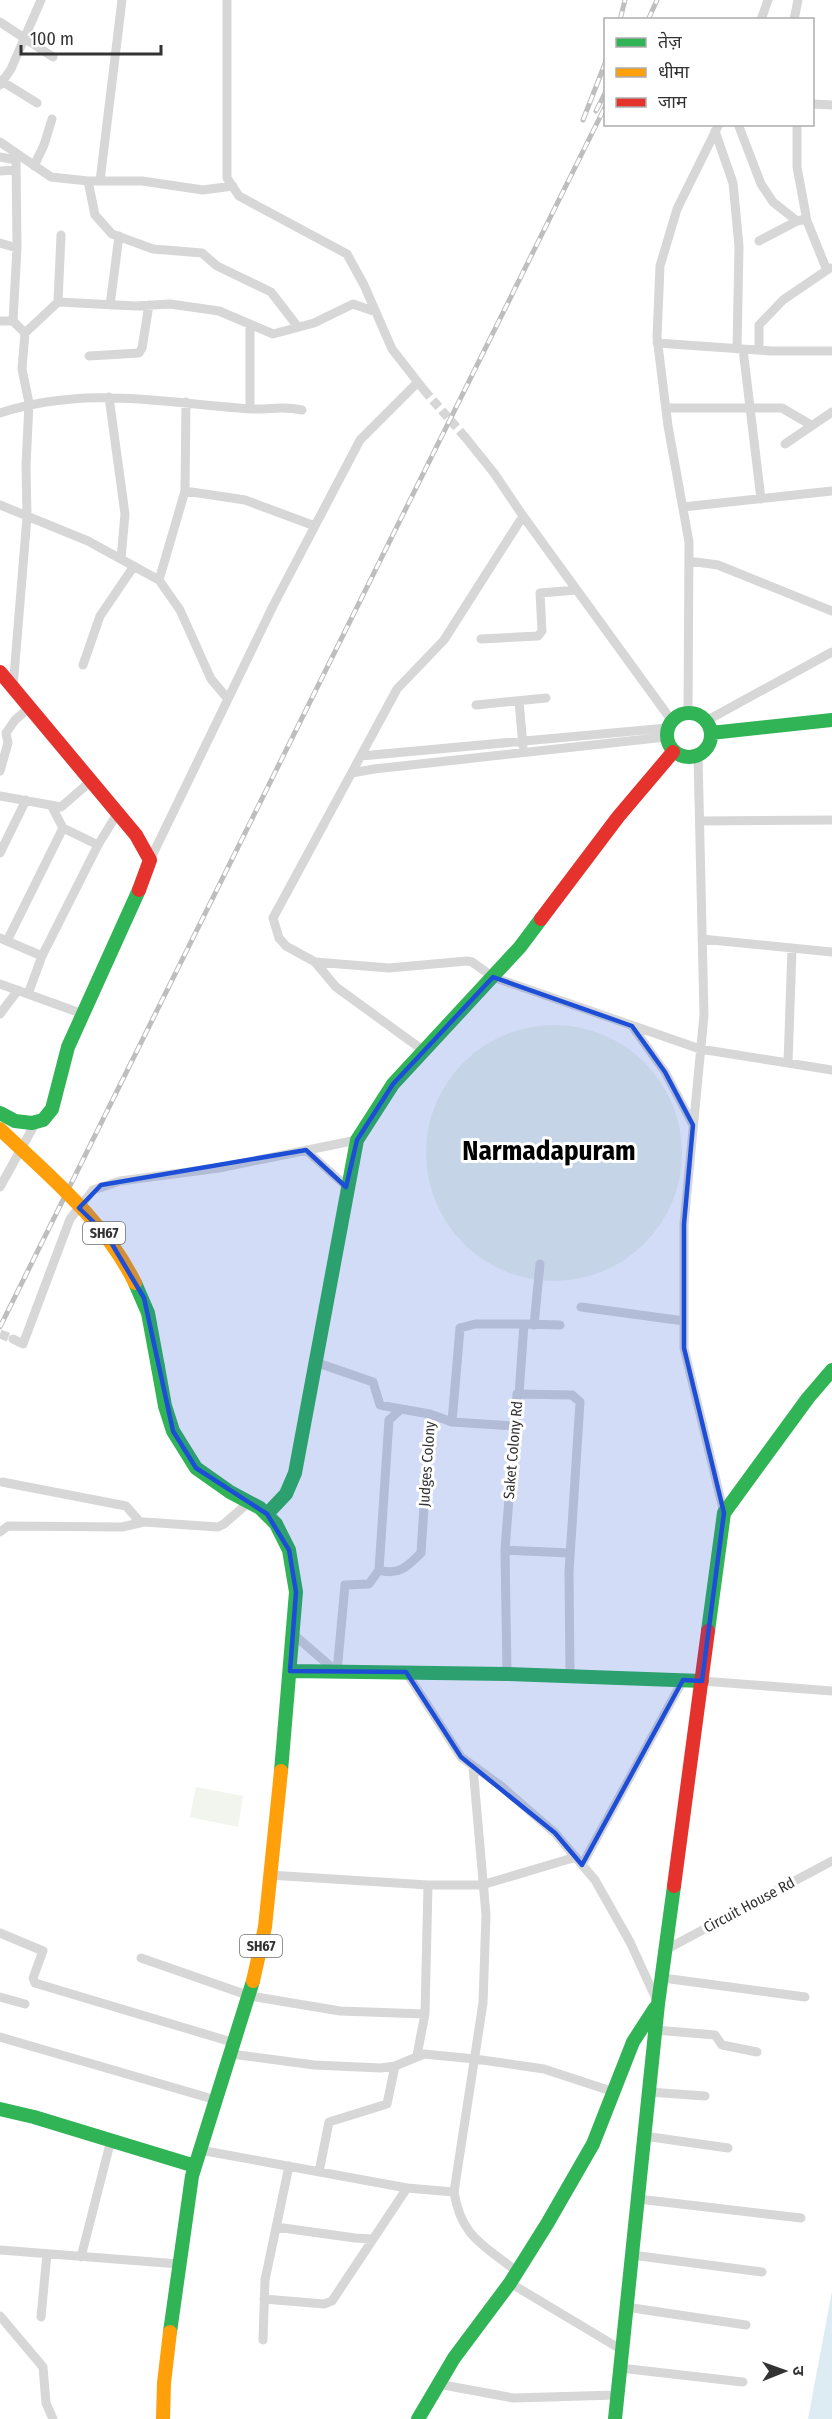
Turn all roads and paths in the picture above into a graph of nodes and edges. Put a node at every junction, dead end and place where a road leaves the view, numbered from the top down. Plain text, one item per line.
1 (41, 0) edge
2 (122, 0) edge
3 (228, 0) edge
4 (768, 0) edge
5 (798, 0) edge
6 (762, 18) edge
7 (794, 18) edge
8 (0, 22) edge
9 (24, 39) junction
10 (53, 57) dead end
11 (1, 82) edge
12 (37, 104) dead end
13 (814, 104) edge
14 (832, 105) edge
15 (52, 119) dead end
16 (739, 126) edge
17 (797, 126) edge
18 (717, 128) edge
19 (0, 142) edge
20 (0, 157) edge
21 (17, 161) junction
22 (34, 166) junction
23 (0, 171) edge
24 (88, 181) junction
25 (100, 181) junction
26 (233, 186) junction
27 (801, 220) junction
28 (61, 236) dead end
29 (119, 236) junction
30 (759, 241) dead end
31 (0, 243) edge
32 (17, 248) junction
33 (829, 268) edge
34 (58, 302) junction
35 (110, 305) junction
36 (149, 305) junction
37 (376, 312) junction
38 (0, 321) edge
39 (13, 321) junction
40 (249, 324) junction
41 (298, 327) junction
42 (25, 333) junction
43 (657, 343) junction
44 (740, 349) junction
45 (759, 350) junction
46 (832, 351) edge
47 (89, 356) dead end
48 (109, 397) junction
49 (186, 402) junction
50 (29, 403) junction
51 (750, 407) junction
52 (250, 408) junction
53 (666, 408) junction
54 (302, 410) dead end
55 (832, 412) edge
56 (0, 413) edge
57 (812, 425) junction
58 (465, 437) tunnel mouth
59 (785, 444) dead end
60 (185, 491) junction
61 (832, 491) edge
62 (761, 499) junction
63 (0, 505) edge
64 (683, 507) junction
65 (523, 516) junction
66 (27, 517) junction
67 (315, 526) junction
68 (121, 559) junction
69 (689, 561) junction
70 (134, 566) junction
71 (159, 580) junction
72 (577, 590) junction
73 (832, 611) edge
74 (481, 639) dead end
75 (832, 652) edge
76 (83, 664) dead end
77 (0, 672) edge
78 (13, 688) junction
79 (546, 698) dead end
80 (228, 699) junction
81 (519, 700) junction
82 (476, 705) dead end
83 (29, 708) junction
84 (688, 713) junction
85 (832, 720) edge
86 (709, 727) junction
87 (668, 729) junction
88 (522, 741) junction
89 (524, 752) junction
90 (673, 752) junction
91 (362, 756) junction
92 (698, 756) junction
93 (0, 771) edge
94 (352, 773) junction
95 (90, 782) junction
96 (0, 796) edge
97 (26, 800) junction
98 (51, 805) junction
99 (117, 813) junction
100 (832, 820) edge
101 (700, 821) junction
102 (63, 828) junction
103 (98, 845) junction
104 (0, 853) edge
105 (150, 860) junction
106 (702, 939) junction
107 (4, 940) edge
108 (792, 949) junction
109 (832, 952) edge
110 (42, 956) junction
111 (315, 962) junction
112 (493, 977) junction
113 (0, 984) edge
114 (18, 990) junction
115 (28, 994) junction
116 (0, 1014) edge
117 (83, 1014) junction
118 (632, 1026) junction
119 (700, 1048) junction
120 (424, 1051) junction
121 (788, 1063) junction
122 (832, 1070) edge
123 (0, 1113) edge
124 (36, 1122) junction
125 (693, 1125) junction
126 (0, 1129) edge
127 (357, 1140) junction
128 (306, 1150) junction
129 (0, 1187) edge
130 (347, 1187) junction
131 (540, 1264) dead end
132 (581, 1307) dead end
133 (684, 1321) junction
134 (529, 1324) junction
135 (560, 1325) dead end
136 (13, 1340) dead end
137 (315, 1362) junction
138 (832, 1370) edge
139 (519, 1394) junction
140 (401, 1409) junction
141 (430, 1414) junction
142 (452, 1422) junction
143 (514, 1426) junction
144 (2, 1482) dead end
145 (249, 1503) junction
146 (724, 1513) junction
147 (267, 1515) junction
148 (140, 1522) junction
149 (0, 1532) edge
150 (505, 1550) junction
151 (570, 1553) junction
152 (379, 1570) junction
153 (293, 1634) junction
154 (290, 1671) junction
155 (337, 1671) junction
156 (406, 1672) junction
157 (507, 1674) junction
158 (570, 1676) junction
159 (683, 1680) junction
160 (702, 1681) junction
161 (832, 1691) edge
162 (473, 1767) junction
163 (579, 1861) junction
164 (832, 1861) edge
165 (269, 1875) junction
166 (428, 1885) junction
167 (482, 1886) junction
168 (0, 1933) edge
169 (667, 1949) junction
170 (141, 1958) dead end
171 (663, 1978) junction
172 (250, 1996) junction
173 (0, 1997) edge
174 (805, 1997) dead end
175 (25, 2004) dead end
176 (658, 2004) junction
177 (425, 2014) junction
178 (656, 2030) junction
179 (0, 2037) edge
180 (233, 2048) junction
181 (757, 2052) dead end
182 (417, 2055) junction
183 (474, 2059) junction
184 (395, 2066) junction
185 (614, 2092) junction
186 (649, 2092) junction
187 (705, 2096) dead end
188 (216, 2100) junction
189 (0, 2109) edge
190 (644, 2136) junction
191 (111, 2140) junction
192 (728, 2148) dead end
193 (200, 2150) junction
194 (195, 2166) junction
195 (289, 2166) junction
196 (319, 2172) junction
197 (407, 2188) junction
198 (454, 2192) junction
199 (638, 2199) junction
200 (801, 2218) dead end
201 (276, 2227) junction
202 (374, 2239) junction
203 (0, 2250) edge
204 (47, 2254) junction
205 (632, 2255) junction
206 (81, 2257) junction
207 (179, 2264) junction
208 (762, 2272) dead end
209 (513, 2277) junction
210 (264, 2299) junction
211 (626, 2307) junction
212 (0, 2316) edge
213 (41, 2317) dead end
214 (746, 2325) dead end
215 (263, 2340) dead end
216 (622, 2350) junction
217 (620, 2368) junction
218 (743, 2382) dead end
219 (438, 2384) junction
220 (617, 2395) junction
221 (53, 2419) edge
222 (163, 2419) edge
223 (418, 2419) edge
224 (615, 2419) edge

1 - 9 street
2 - 25 street
3 - 26 street
4 - 6 street
5 - 7 street
8 - 9 street
9 - 10 street
9 - 11 street
11 - 12 street
13 - 14 street
15 - 22 street
16 - 27 street
17 - 27 street
18 - 43 street
18 - 44 street
19 - 21 street
20 - 21 street
21 - 22 street
21 - 23 street
21 - 32 street
22 - 24 street
24 - 25 street
24 - 29 street
25 - 26 street
26 - 37 street
27 - 30 street
27 - 33 street
28 - 34 street
29 - 35 street
29 - 41 street
31 - 32 street
32 - 39 street
33 - 45 street
34 - 35 street
34 - 42 street
35 - 36 street
36 - 40 street
36 - 47 street
37 - 41 street
37 - 67 street
38 - 39 street
39 - 42 street
40 - 41 street
40 - 52 street
42 - 50 street
43 - 44 street
43 - 53 street
44 - 45 street
44 - 51 street
45 - 46 street
48 - 49 street
48 - 50 street
48 - 68 street
49 - 52 street
49 - 60 street
50 - 56 street
50 - 66 street
51 - 53 street
51 - 57 street
51 - 62 street
52 - 54 street
53 - 64 street
55 - 57 street
57 - 59 street
58 - 65 street
60 - 67 street
60 - 71 street
61 - 62 street
62 - 64 street
63 - 66 street
64 - 69 street
65 - 72 street
65 - 91 street
66 - 68 street
66 - 78 street
67 - 80 street
68 - 70 street
69 - 73 street
69 - 84 street
70 - 71 street
70 - 76 street
71 - 80 street
72 - 74 street
72 - 87 street
75 - 86 street
77 - 78 street
78 - 83 street
79 - 81 street
80 - 105 street
81 - 82 street
81 - 88 street
83 - 93 street
83 - 95 street
84 - 86 street
84 - 87 street
85 - 86 street
86 - 92 street
87 - 88 street
87 - 89 street
87 - 90 street
88 - 89 street
88 - 91 street
89 - 94 street
90 - 92 street
90 - 112 street
91 - 94 street
92 - 101 street
94 - 111 street
95 - 98 street
95 - 99 street
96 - 97 street
97 - 98 street
97 - 104 street
98 - 102 street
99 - 103 street
99 - 105 street
100 - 101 street
101 - 106 street
102 - 103 street
102 - 107 street
103 - 110 street
105 - 117 street
106 - 108 street
106 - 119 street
107 - 110 street
108 - 109 street
108 - 121 street
110 - 115 street
111 - 112 street
111 - 120 street
112 - 118 street
112 - 120 street
113 - 114 street
114 - 115 street
114 - 116 street
115 - 117 street
117 - 124 street
118 - 119 street
118 - 125 street
119 - 121 street
119 - 125 street
120 - 127 street
121 - 122 street
123 - 124 street
124 - 129 street
125 - 133 street
126 - 145 street, SH67, bridge
127 - 128 street
127 - 130 street
128 - 130 street
128 - 136 street
130 - 137 street
131 - 134 street
132 - 133 street
133 - 146 street
134 - 135 street
134 - 139 street
134 - 142 street
137 - 140 street, Judges Colony
137 - 147 street
138 - 146 street
139 - 143 street, Saket Colony Rd
139 - 151 street, Saket Colony Rd
140 - 141 street, Judges Colony
140 - 152 street
141 - 142 street
141 - 152 street, Judges Colony
142 - 143 street
143 - 150 street, Saket Colony Rd
144 - 148 street
145 - 147 street, SH67
145 - 148 street
146 - 160 street
147 - 153 street, SH67
148 - 149 street
150 - 151 street
150 - 157 street, Saket Colony Rd
151 - 158 street, Saket Colony Rd
152 - 155 street, Judges Colony
153 - 154 street, SH67
153 - 155 street
154 - 155 street
154 - 165 street, SH67
155 - 156 street
156 - 157 street
156 - 162 street
157 - 158 street
158 - 159 street
159 - 160 street
159 - 163 street
160 - 161 street
160 - 169 street
162 - 163 street
162 - 167 street
163 - 167 street
163 - 176 street
164 - 169 street, Circuit House Rd
165 - 166 street
165 - 172 street, SH67
166 - 167 street
166 - 177 street
167 - 183 street
168 - 180 street
169 - 171 street
170 - 172 street
171 - 174 street
171 - 176 street
172 - 177 street
172 - 180 street, SH67
173 - 175 street
176 - 178 street
176 - 185 street
177 - 182 street
178 - 181 street
178 - 186 street
179 - 188 street
180 - 184 street
180 - 188 street, SH67
182 - 183 street
182 - 184 street
183 - 185 street
183 - 198 street
184 - 196 street
185 - 209 street
186 - 187 street
186 - 190 street
188 - 193 street, SH67
189 - 191 street
190 - 192 street
190 - 199 street
191 - 194 street
191 - 206 street
193 - 194 street, SH67
193 - 195 street
194 - 207 street, SH67
195 - 196 street
195 - 201 street
196 - 197 street
197 - 198 street
197 - 202 street
198 - 209 street
199 - 200 street
199 - 205 street
201 - 202 street
201 - 210 street
202 - 210 street
203 - 204 street
204 - 206 street
204 - 213 street
205 - 208 street
205 - 211 street
206 - 207 street
207 - 222 street, SH67
209 - 216 street
209 - 219 street
210 - 215 street
211 - 214 street
211 - 216 street
212 - 221 street
216 - 217 street
217 - 218 street
217 - 220 street
219 - 220 street
219 - 223 street
220 - 224 street

